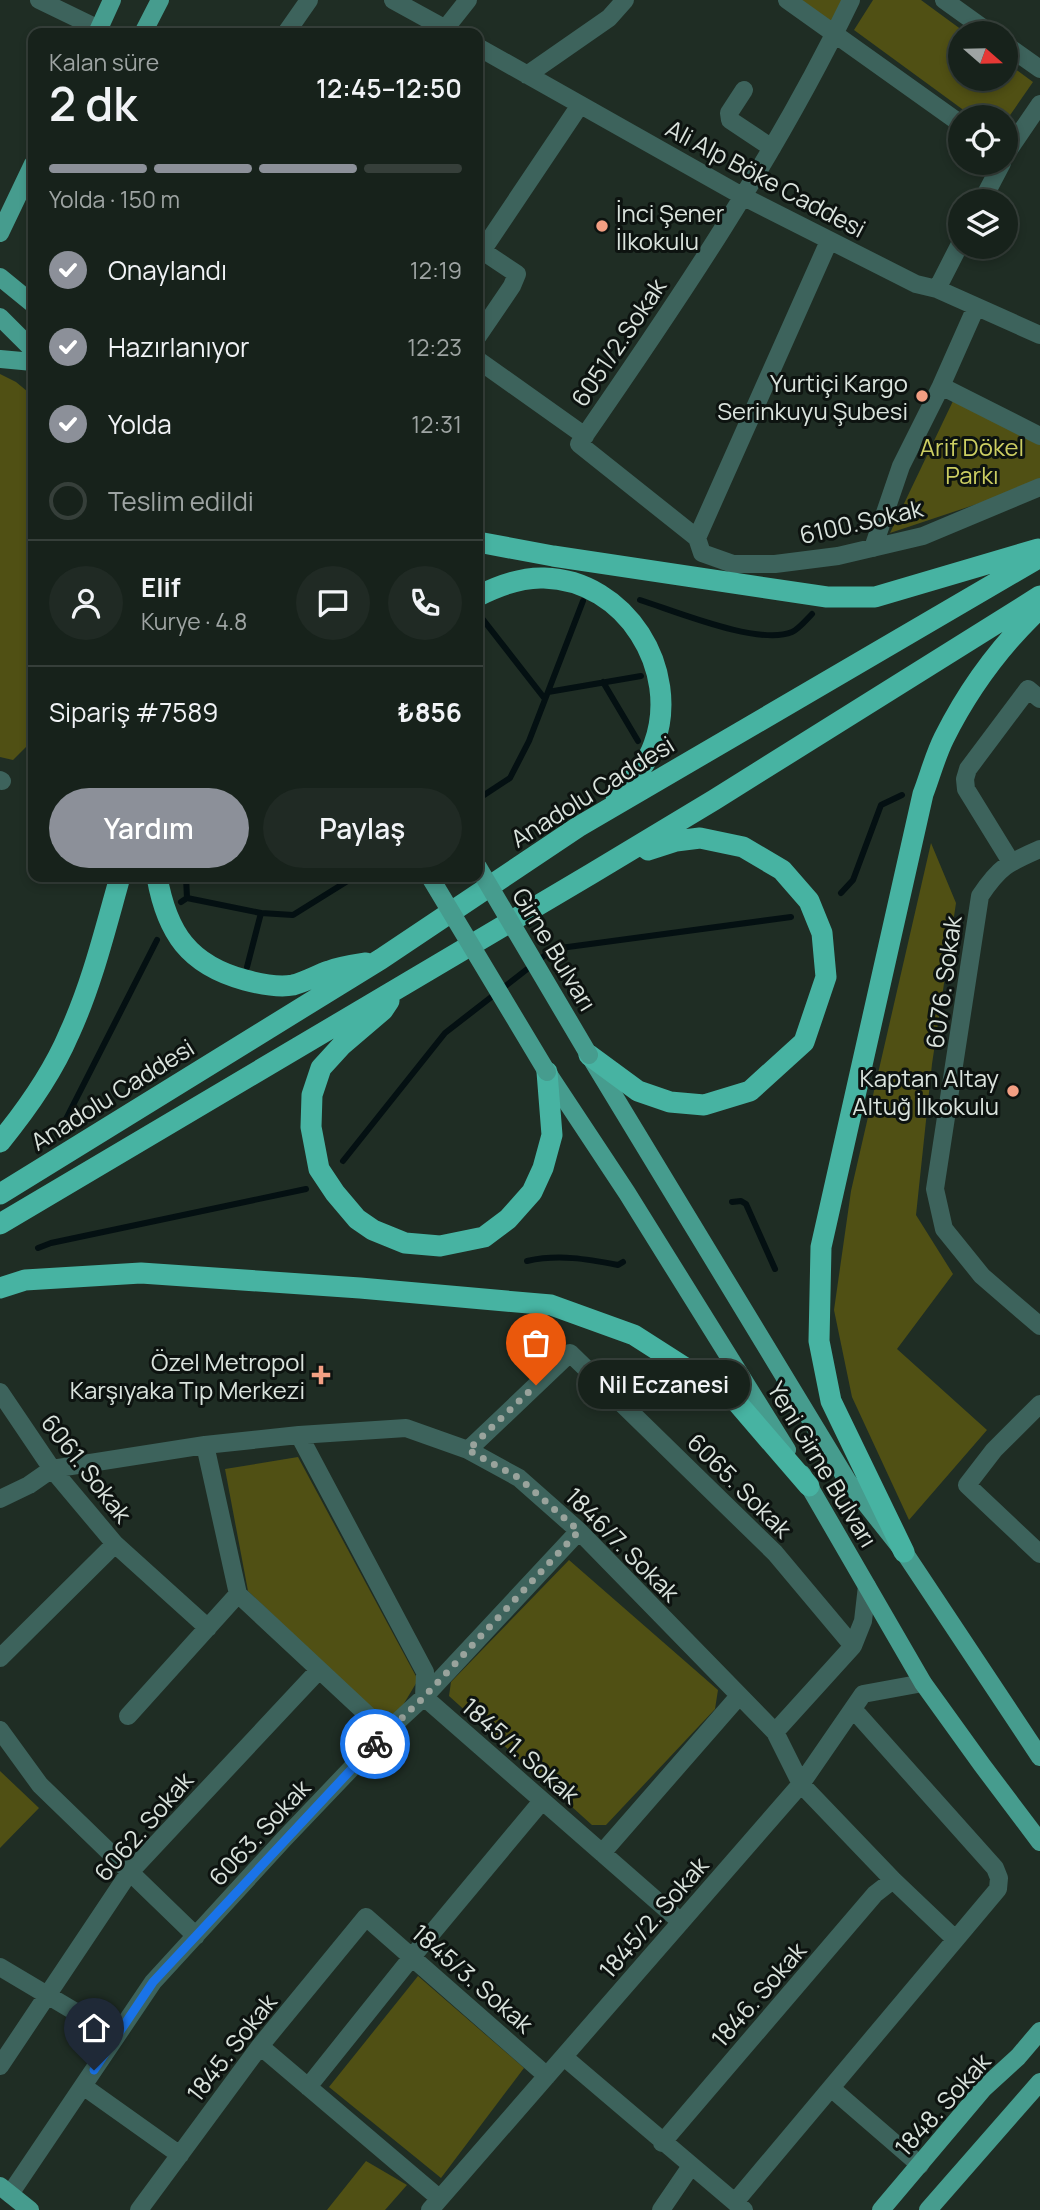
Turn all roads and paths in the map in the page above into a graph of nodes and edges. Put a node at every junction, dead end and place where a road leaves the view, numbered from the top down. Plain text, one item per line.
1 (39, 0) edge
2 (112, 0) edge
3 (160, 0) edge
4 (309, 0) edge
5 (393, 0) edge
6 (468, 0) edge
7 (625, 0) edge
8 (787, 0) edge
9 (851, 0) edge
10 (944, 0) edge
11 (973, 21) edge
12 (92, 28) edge
13 (99, 28) edge
14 (146, 28) edge
15 (289, 28) edge
16 (444, 28) edge
17 (451, 28) edge
18 (834, 35) junction
19 (483, 50) edge
20 (1018, 53) edge
21 (1040, 69) edge
22 (527, 75) junction
23 (744, 90) dead end
24 (1040, 104) edge
25 (580, 105) junction
26 (948, 115) edge
27 (1018, 136) edge
28 (772, 148) junction
29 (28, 173) edge
30 (744, 197) junction
31 (4, 217) edge
32 (0, 233) edge
33 (829, 241) junction
34 (483, 245) edge
35 (483, 251) edge
36 (952, 259) edge
37 (0, 277) edge
38 (937, 289) junction
39 (28, 300) edge
40 (976, 307) junction
41 (0, 317) edge
42 (483, 329) edge
43 (1040, 335) edge
44 (28, 345) edge
45 (0, 359) edge
46 (28, 362) edge
47 (483, 364) edge
48 (941, 386) junction
49 (1040, 436) edge
50 (582, 440) junction
51 (1040, 487) edge
52 (697, 538) junction
53 (483, 543) edge
54 (873, 548) junction
55 (1040, 548) edge
56 (1040, 557) edge
57 (483, 593) edge
58 (1040, 596) edge
59 (1040, 608) edge
60 (1040, 699) edge
61 (578, 827) junction
62 (1040, 849) edge
63 (1011, 862) junction
64 (591, 874) junction
65 (483, 875) edge
66 (119, 882) edge
67 (159, 882) edge
68 (433, 882) edge
69 (381, 959) junction
70 (399, 986) junction
71 (589, 1055) junction
72 (547, 1072) junction
73 (0, 1142) edge
74 (0, 1194) edge
75 (0, 1224) edge
76 (0, 1288) edge
77 (1040, 1326) edge
78 (0, 1392) edge
79 (1040, 1404) edge
80 (299, 1435) junction
81 (205, 1446) junction
82 (468, 1450) junction
83 (52, 1469) junction
84 (809, 1486) junction
85 (0, 1499) edge
86 (579, 1531) junction
87 (115, 1544) junction
88 (904, 1552) junction
89 (1040, 1554) edge
90 (867, 1586) junction
91 (238, 1594) junction
92 (208, 1628) junction
93 (853, 1646) junction
94 (0, 1658) edge
95 (319, 1670) junction
96 (923, 1683) junction
97 (739, 1696) junction
98 (424, 1697) junction
99 (853, 1709) junction
100 (128, 1716) dead end
101 (0, 1730) edge
102 (386, 1732) junction
103 (775, 1732) junction
104 (1040, 1757) edge
105 (801, 1784) junction
106 (542, 1801) junction
107 (1040, 1842) edge
108 (602, 1853) junction
109 (129, 1873) junction
110 (893, 1880) junction
111 (366, 1917) joint
112 (681, 1922) junction
113 (196, 1936) junction
114 (955, 1939) junction
115 (412, 1957) junction
116 (0, 1966) edge
117 (46, 1994) junction
118 (1040, 2031) edge
119 (116, 2036) junction
120 (260, 2046) junction
121 (564, 2057) junction
122 (0, 2066) edge
123 (547, 2076) junction
124 (1040, 2081) edge
125 (83, 2086) junction
126 (308, 2087) junction
127 (831, 2088) junction
128 (662, 2143) junction
129 (180, 2155) junction
130 (920, 2165) junction
131 (691, 2166) junction
132 (5, 2190) edge
133 (435, 2204) edge
134 (739, 2206) edge
135 (30, 2210) edge
136 (139, 2210) edge
137 (661, 2210) edge
138 (881, 2210) edge
139 (928, 2210) edge

1 - 12 street
2 - 13 main road
3 - 14 main road
4 - 15 street
5 - 16 street
6 - 17 street
7 - 22 street
8 - 18 street
9 - 18 street, 6051/2.Sokak
10 - 11 street
18 - 26 street
18 - 28 street, 6051/2.Sokak
19 - 22 street, Ali Alp Böke Caddesi
20 - 21 street
22 - 25 street, Ali Alp Böke Caddesi
23 - 28 street
24 - 27 street
25 - 30 street, Ali Alp Böke Caddesi
25 - 34 street
28 - 30 street, 6051/2.Sokak
29 - 31 main road
30 - 33 street, Ali Alp Böke Caddesi
30 - 50 street, 6051/2.Sokak
31 - 32 main road
33 - 38 street, Ali Alp Böke Caddesi
33 - 52 street
35 - 42 street
36 - 38 street
37 - 39 main road
38 - 40 street, Ali Alp Böke Caddesi
40 - 43 street, Ali Alp Böke Caddesi
40 - 48 street
41 - 44 main road
45 - 46 main road
47 - 50 street
48 - 49 street
48 - 54 street
50 - 52 street
51 - 54 street, 6100.Sokak
52 - 54 street, 6100.Sokak
53 - 55 highway
56 - 61 highway, Anadolu Caddesi
57 - 61 highway
58 - 64 highway
59 - 88 highway
60 - 63 street
61 - 69 highway, Anadolu Caddesi
62 - 63 street
63 - 77 street, 6076. Sokak
64 - 70 highway
64 - 71 highway
65 - 71 main road, Girne Bulvarı, bridge
66 - 73 highway
67 - 69 highway
68 - 72 main road, Yeni Girne Bulvarı, bridge
69 - 74 highway, Anadolu Caddesi
70 - 72 highway
70 - 75 highway
71 - 88 main road, Yeni Girne Bulvarı
72 - 84 main road, Yeni Girne Bulvarı
76 - 84 highway
78 - 83 street, 6061. Sokak
79 - 89 street
80 - 81 street, 1846/7. Sokak
80 - 82 street, 1846/7. Sokak
80 - 98 street, 1845/1. Sokak
81 - 83 street, 1846/7. Sokak
81 - 91 street
82 - 86 street, 1846/7. Sokak
82 - 93 street, 6065. Sokak
83 - 85 street
83 - 87 street, 6061. Sokak
84 - 90 main road, Yeni Girne Bulvarı
86 - 97 street, 1846/7. Sokak
86 - 98 street, 6063. Sokak
87 - 92 street
87 - 94 street, 6061. Sokak
88 - 104 main road, Yeni Girne Bulvarı
90 - 93 street
90 - 96 main road, Yeni Girne Bulvarı
91 - 92 street
91 - 95 street
92 - 100 street
93 - 103 street
95 - 102 street
95 - 109 street, 6062. Sokak
96 - 99 street, 1845/2. Sokak
96 - 107 main road, Yeni Girne Bulvarı
97 - 103 street, 1846/7. Sokak
97 - 108 street
98 - 102 street, 6063. Sokak
98 - 106 street, 1845/1. Sokak
99 - 105 street, 1845/2. Sokak
99 - 114 street
101 - 109 street
102 - 113 street, 6063. Sokak
103 - 105 street, 1846/7. Sokak
105 - 110 street, 1846/7. Sokak
105 - 112 street, 1845/2. Sokak
106 - 108 street, 1845/1. Sokak
106 - 115 street
108 - 112 street, 1845/1. Sokak
109 - 113 street
109 - 117 street, 6062. Sokak
110 - 114 street, 1846/7. Sokak
110 - 128 street, 1846. Sokak
111 - 115 street, 1845/3. Sokak
111 - 120 street, 1845. Sokak
112 - 121 street, 1845/2. Sokak
113 - 119 street, 6063. Sokak
114 - 127 street
115 - 123 street, 1845/3. Sokak
115 - 126 street
116 - 117 street
117 - 119 street
117 - 122 street, 6062. Sokak
118 - 130 main road, 1848. Sokak
119 - 125 street, 6063. Sokak
120 - 126 street
120 - 129 street, 1845. Sokak
121 - 123 street, 1845/2. Sokak
121 - 128 street
123 - 133 street, 1845/2. Sokak
124 - 139 main road
125 - 129 street
125 - 132 street, 6063. Sokak
126 - 133 street
127 - 130 street
127 - 134 street
128 - 131 street
129 - 136 street, 1845. Sokak
130 - 138 main road, 1848. Sokak
131 - 134 street
131 - 137 street
132 - 135 main road

